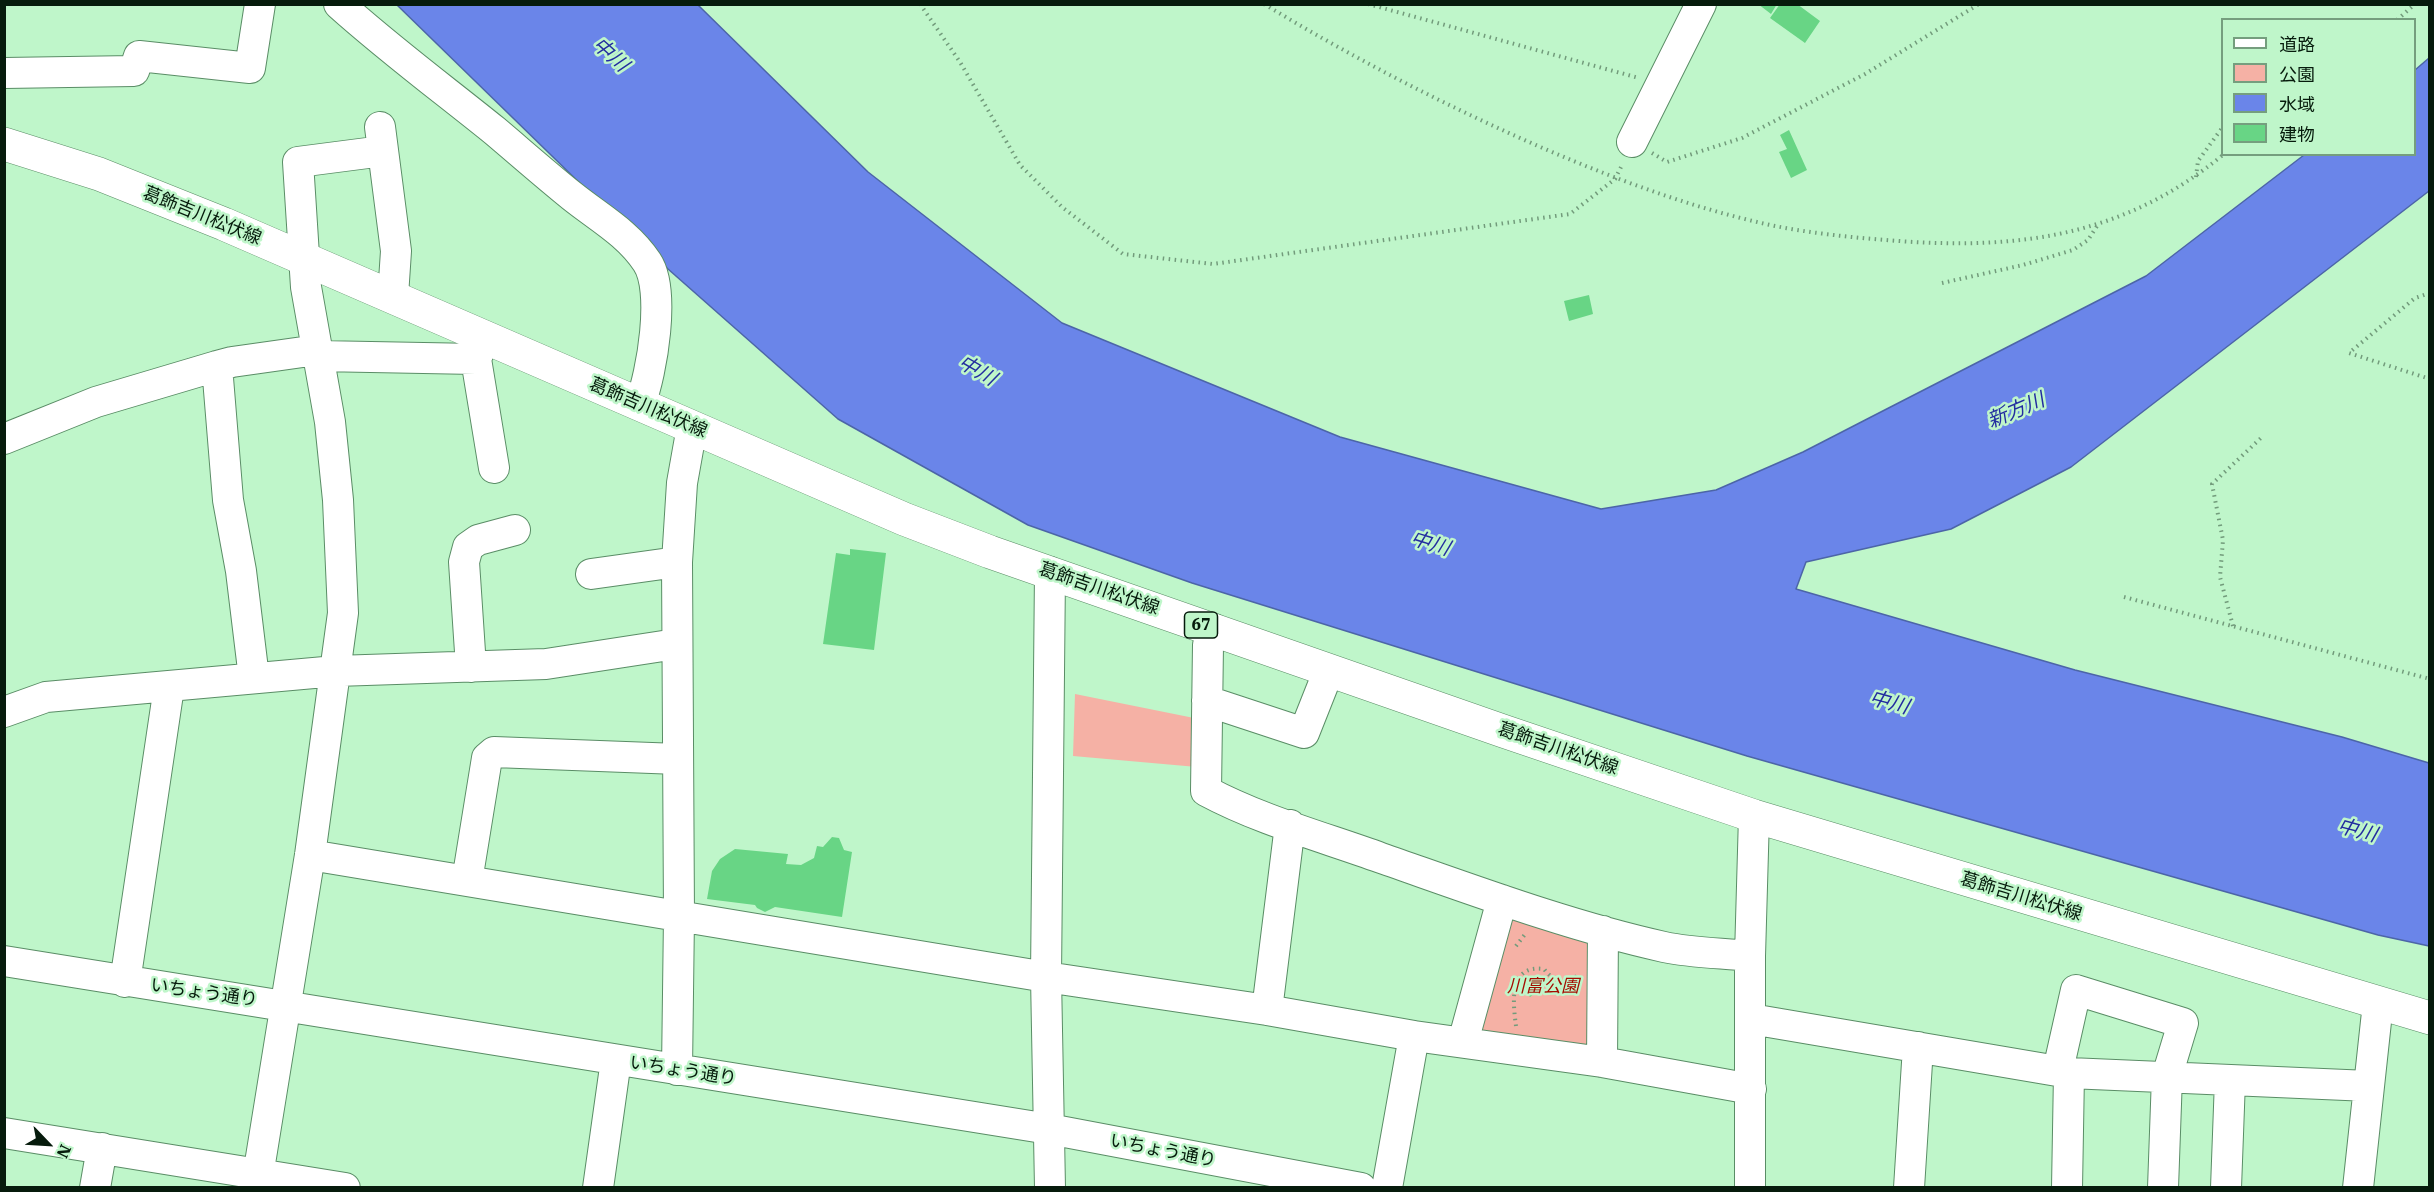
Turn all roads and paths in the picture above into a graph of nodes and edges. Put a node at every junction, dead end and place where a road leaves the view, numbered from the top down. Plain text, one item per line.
1 (260, 4) edge
2 (339, 4) edge
3 (920, 4) edge
4 (1264, 4) edge
5 (1368, 4) edge
6 (1701, 4) edge
7 (1979, 4) edge
8 (2415, 4) edge
9 (2399, 18) edge
10 (4, 73) edge
11 (1662, 84) junction
12 (2221, 131) edge
13 (1632, 142) joint
14 (4, 144) edge
15 (2222, 156) edge
16 (1620, 170) dead end
17 (2196, 178) junction
18 (1615, 179) junction
19 (2097, 226) junction
20 (304, 258) junction
21 (1942, 283) dead end
22 (2430, 293) edge
23 (393, 296) junction
24 (481, 348) junction
25 (318, 353) junction
26 (217, 366) junction
27 (2430, 379) edge
28 (640, 404) junction
29 (692, 427) junction
30 (2262, 437) dead end
31 (4, 439) edge
32 (494, 468) dead end
33 (514, 530) dead end
34 (677, 562) junction
35 (1050, 573) junction
36 (591, 574) dead end
37 (2124, 597) dead end
38 (2232, 626) junction
39 (1214, 629) junction
40 (676, 644) junction
41 (471, 667) junction
42 (1329, 670) junction
43 (336, 671) junction
44 (254, 678) junction
45 (2430, 680) edge
46 (169, 687) junction
47 (1207, 701) junction
48 (4, 712) edge
49 (678, 759) junction
50 (1754, 816) junction
51 (1290, 825) junction
52 (310, 855) junction
53 (467, 881) junction
54 (1502, 900) junction
55 (679, 916) junction
56 (1527, 931) dead end
57 (1603, 932) junction
58 (1512, 951) dead end
59 (1750, 956) junction
60 (4, 961) edge
61 (1046, 977) junction
62 (1584, 979) dead end
63 (125, 981) junction
64 (2378, 1003) junction
65 (286, 1005) junction
66 (1267, 1010) junction
67 (2430, 1018) edge
68 (1751, 1019) junction
69 (1508, 1028) dead end
70 (1414, 1035) junction
71 (1463, 1042) junction
72 (1918, 1047) junction
73 (616, 1060) junction
74 (1602, 1062) junction
75 (677, 1070) junction
76 (2064, 1071) junction
77 (2167, 1076) junction
78 (2230, 1080) junction
79 (2369, 1086) junction
80 (1751, 1089) junction
81 (1049, 1129) junction
82 (4, 1133) edge
83 (102, 1148) junction
84 (256, 1181) edge
85 (95, 1188) edge
86 (345, 1188) edge
87 (598, 1188) edge
88 (1050, 1188) edge
89 (1361, 1188) edge
90 (1387, 1188) edge
91 (1750, 1188) edge
92 (1909, 1188) edge
93 (2067, 1188) edge
94 (2163, 1188) edge
95 (2226, 1188) edge
96 (2358, 1188) edge

1 - 10 street
2 - 28 street
3 - 18 path
4 - 18 path
5 - 11 path
6 - 11 street
7 - 13 path
8 - 9 path
11 - 13 street
12 - 17 path
14 - 20 main road, 葛飾吉川松伏線 / 67
15 - 17 path
16 - 18 path
17 - 19 path
18 - 19 path
19 - 21 path
20 - 23 main road, 葛飾吉川松伏線 / 67
20 - 23 street
20 - 25 street
22 - 27 path
23 - 24 main road, 葛飾吉川松伏線 / 67
24 - 25 street
24 - 28 main road, 葛飾吉川松伏線 / 67
24 - 32 street
25 - 26 street
25 - 43 street
26 - 31 street
26 - 44 street
28 - 29 main road, 葛飾吉川松伏線 / 67
29 - 34 street
29 - 35 main road, 葛飾吉川松伏線 / 67
30 - 38 path
33 - 41 street
34 - 36 street
34 - 40 street
35 - 39 main road, 葛飾吉川松伏線 / 67
35 - 61 street
37 - 38 path
38 - 45 path
39 - 42 main road, 葛飾吉川松伏線 / 67
39 - 47 street
40 - 41 street
40 - 49 street
41 - 43 street
42 - 47 street
42 - 50 main road, 葛飾吉川松伏線 / 67
43 - 44 street
43 - 52 street
44 - 46 street
46 - 48 street
46 - 63 street
47 - 51 street
49 - 53 street
49 - 55 street
50 - 59 street
50 - 64 main road, 葛飾吉川松伏線 / 67
51 - 54 street
51 - 66 street
52 - 53 street
52 - 65 street
53 - 55 street
54 - 57 street
54 - 71 street
55 - 61 street
55 - 75 street
56 - 58 path
57 - 59 street
57 - 74 street
59 - 68 street
60 - 63 street, いちょう通り
61 - 66 street
61 - 81 street
62 - 69 path
63 - 65 street, いちょう通り
64 - 67 main road, 葛飾吉川松伏線 / 67
64 - 79 street
65 - 73 street, いちょう通り
65 - 84 street
66 - 70 street
68 - 72 street
68 - 80 street
70 - 71 street
70 - 90 street
71 - 74 street
72 - 76 street
72 - 92 street
73 - 75 street, いちょう通り
73 - 87 street
74 - 80 street
75 - 81 street, いちょう通り
76 - 77 street
76 - 77 street
76 - 93 street
77 - 78 street
77 - 94 street
78 - 79 street
78 - 95 street
79 - 96 street
80 - 91 street
81 - 88 street
81 - 89 street, いちょう通り
82 - 83 street
83 - 84 street
83 - 85 street
84 - 86 street

